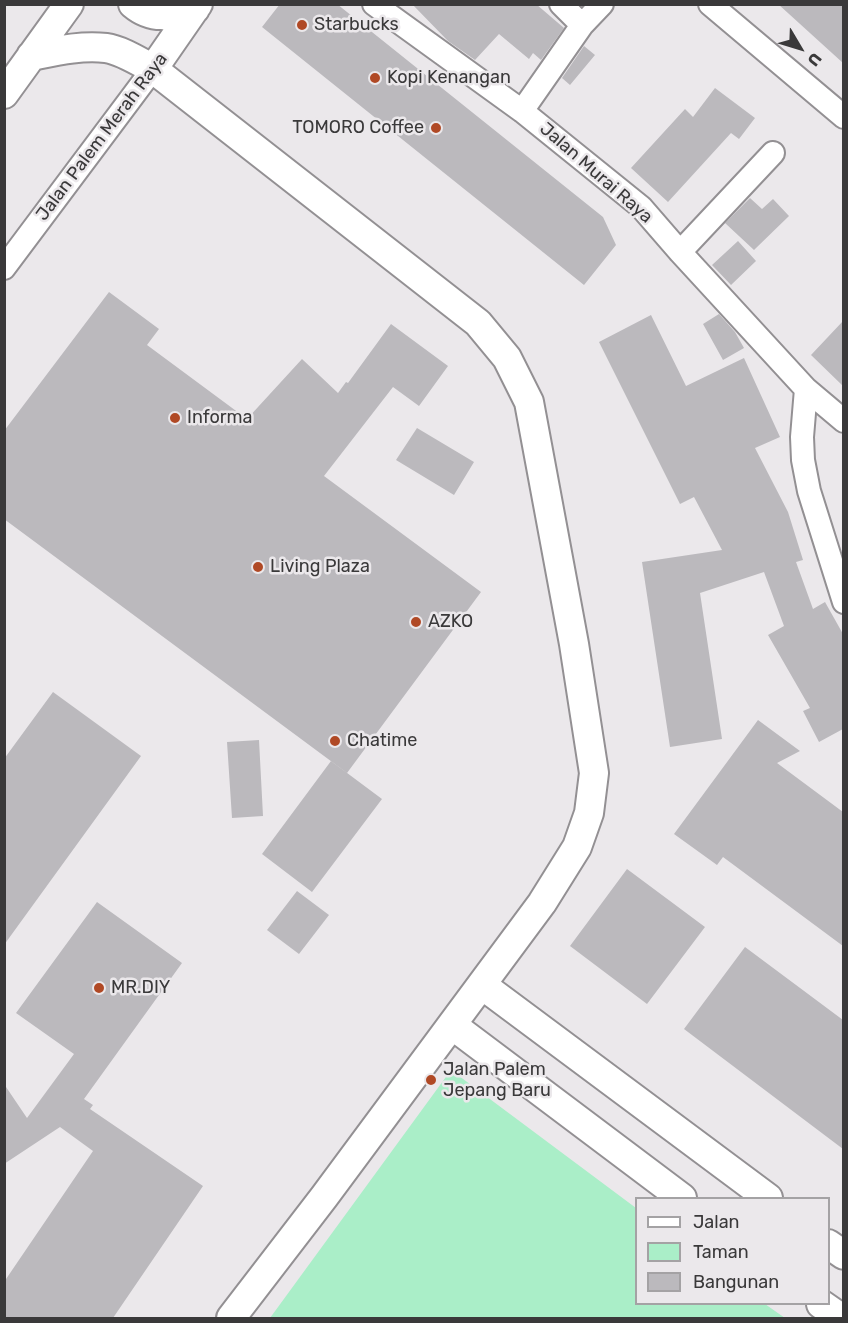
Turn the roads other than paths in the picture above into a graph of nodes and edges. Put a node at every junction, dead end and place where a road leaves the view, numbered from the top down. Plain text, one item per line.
1 (69, 4) edge
2 (133, 4) edge
3 (374, 4) edge
4 (561, 4) edge
5 (602, 4) edge
6 (710, 4) edge
7 (197, 7) edge
8 (582, 25) junction
9 (31, 56) junction
10 (153, 69) junction
11 (4, 94) edge
12 (522, 111) junction
13 (843, 117) edge
14 (773, 153) dead end
15 (680, 252) junction
16 (4, 268) edge
17 (807, 389) junction
18 (843, 421) edge
19 (843, 602) edge
20 (482, 984) junction
21 (452, 1025) junction
22 (681, 1197) edge
23 (767, 1197) edge
24 (830, 1245) edge
25 (843, 1255) edge
26 (822, 1305) edge
27 (231, 1318) edge
28 (841, 1318) edge

1 - 9 street
2 - 7 street
3 - 12 street, Jalan Murai Raya
4 - 8 street
5 - 8 street
6 - 13 street
7 - 10 street, Jalan Palem Merah Raya
8 - 12 street
9 - 10 street
9 - 11 street
10 - 16 street, Jalan Palem Merah Raya
10 - 20 street
12 - 15 street, Jalan Murai Raya
14 - 15 street
15 - 17 street, Jalan Murai Raya
17 - 18 street, Jalan Murai Raya
17 - 19 street
20 - 21 street
20 - 23 street
21 - 22 street
21 - 27 street
24 - 25 street
26 - 28 street

